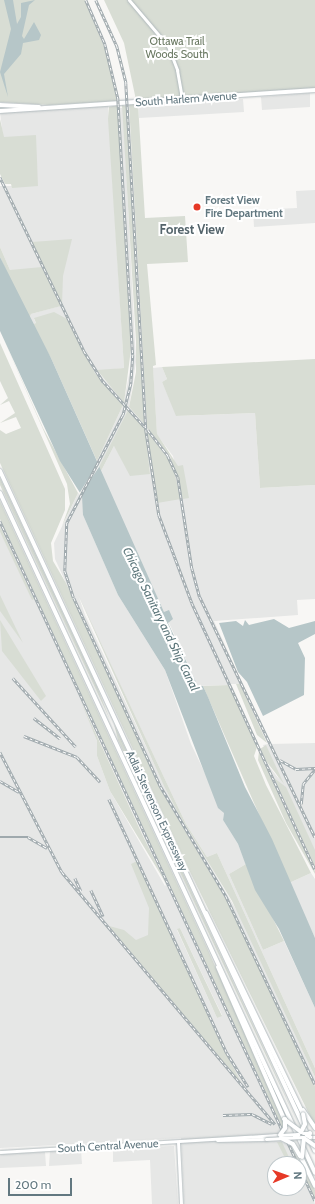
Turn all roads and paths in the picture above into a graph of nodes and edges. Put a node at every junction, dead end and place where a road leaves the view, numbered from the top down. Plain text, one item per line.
1 (129, 0) edge
2 (315, 90) edge
3 (182, 99) junction
4 (0, 105) edge
5 (58, 107) junction
6 (0, 111) edge
7 (0, 471) edge
8 (0, 493) edge
9 (203, 909) junction
10 (215, 957) junction
11 (304, 1113) junction
12 (284, 1119) junction
13 (315, 1128) edge
14 (315, 1132) edge
15 (303, 1135) edge
16 (281, 1136) junction
17 (178, 1142) junction
18 (315, 1146) edge
19 (315, 1151) edge
20 (0, 1152) edge
21 (300, 1156) edge
22 (301, 1156) edge
23 (307, 1171) edge
24 (315, 1173) edge
25 (315, 1186) edge
26 (181, 1204) edge

1 - 3 main road
2 - 3 main road, South Harlem Avenue
3 - 5 main road, South Harlem Avenue
4 - 5 main road, South Harlem Avenue
5 - 6 main road, South Harlem Avenue
7 - 9 highway, Adlai Stevenson Expressway
8 - 10 highway, Adlai Stevenson Expressway
9 - 11 highway
9 - 19 highway, Adlai Stevenson Expressway
10 - 12 highway
10 - 24 highway, Adlai Stevenson Expressway
11 - 13 highway
11 - 15 highway, bridge
12 - 15 highway, bridge
12 - 16 highway, bridge
14 - 15 main road, South Central Avenue, bridge
15 - 16 main road, South Central Avenue, bridge
15 - 18 highway, bridge
15 - 22 highway, bridge
16 - 17 main road, South Central Avenue, bridge
16 - 21 highway, bridge
17 - 20 main road, South Central Avenue
17 - 26 main road
23 - 25 highway

